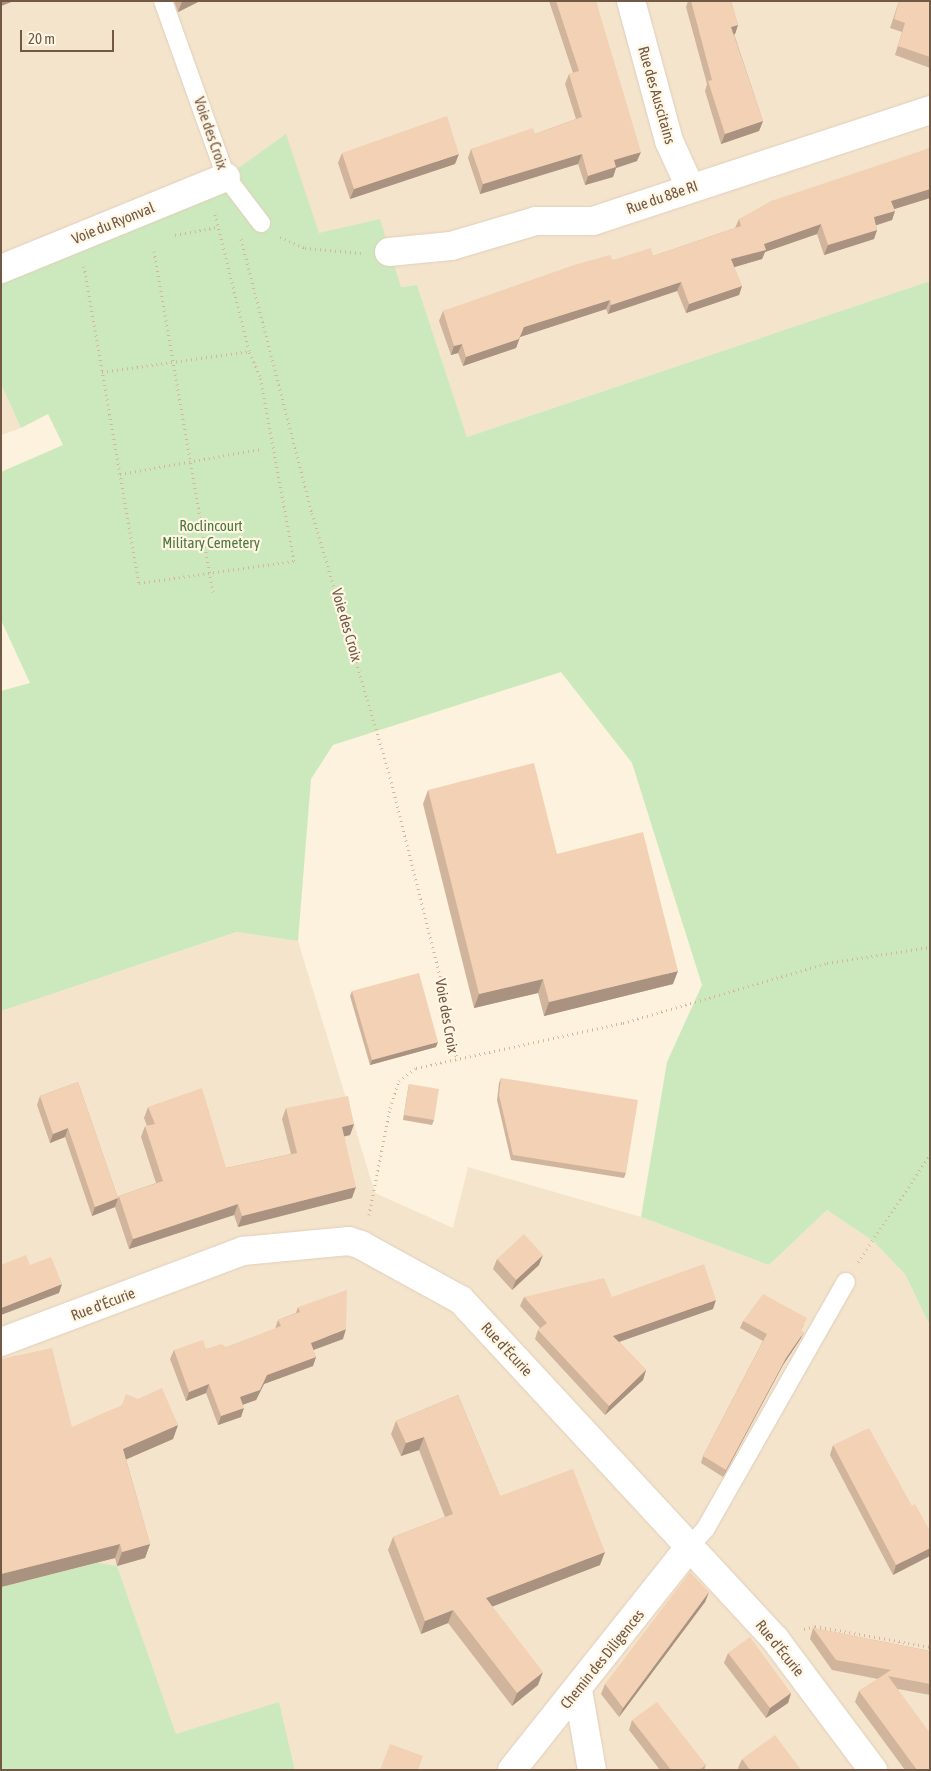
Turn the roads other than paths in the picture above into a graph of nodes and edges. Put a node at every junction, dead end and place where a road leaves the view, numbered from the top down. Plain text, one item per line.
1 (163, 1) edge
2 (631, 1) edge
3 (930, 110) edge
4 (226, 177) junction
5 (690, 187) junction
6 (261, 223) road end
7 (389, 252) road end
8 (1, 269) edge
9 (846, 1282) road end
10 (1, 1342) edge
11 (690, 1546) junction
12 (578, 1690) junction
13 (512, 1770) edge
14 (592, 1770) edge
15 (873, 1770) edge

1 - 4 lane, Voie des Croix
2 - 5 street, Rue des Auscitains
3 - 5 street, Rue du 88e RI
4 - 6 lane, Voie des Croix
4 - 8 street, Voie du Ryonval
5 - 7 street, Rue du 88e RI
9 - 11 lane
10 - 11 street, Rue d'Écurie
11 - 12 street, Chemin des Diligences
11 - 15 street, Rue d'Écurie
12 - 13 street, Chemin des Diligences
12 - 14 street

